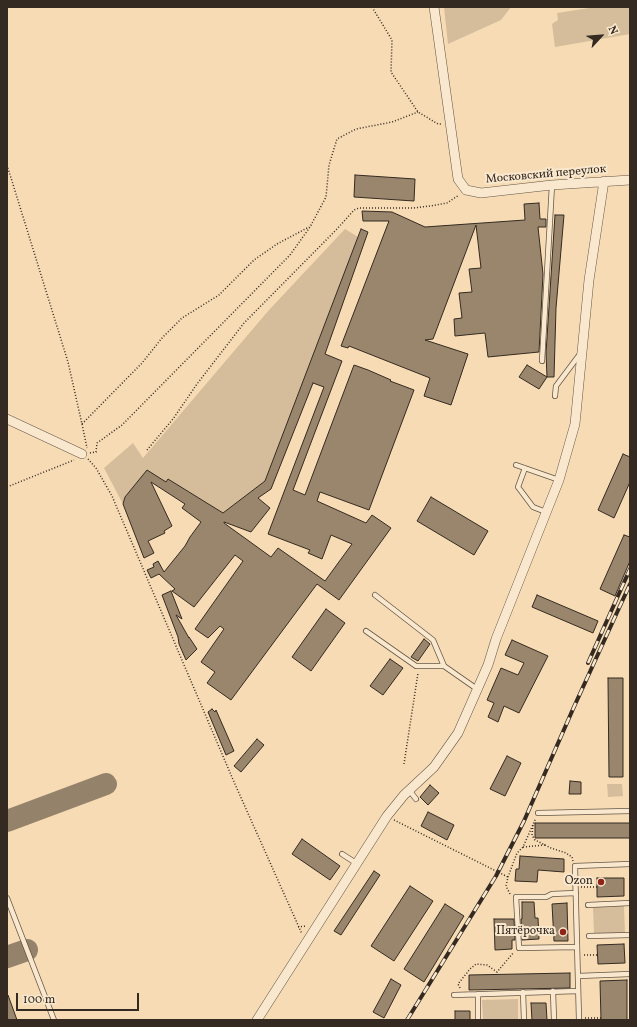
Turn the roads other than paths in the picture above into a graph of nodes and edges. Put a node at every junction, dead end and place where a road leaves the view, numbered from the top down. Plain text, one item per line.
1 (434, 7) edge
2 (630, 180) edge
3 (604, 181) junction
4 (552, 185) junction
5 (582, 351) junction
6 (542, 361) dead end
7 (554, 396) dead end
8 (7, 419) edge
9 (82, 454) road end
10 (516, 465) dead end
11 (525, 468) junction
12 (559, 480) junction
13 (546, 512) junction
14 (375, 595) dead end
15 (366, 631) dead end
16 (444, 666) junction
17 (477, 689) junction
18 (408, 790) junction
19 (416, 799) dead end
20 (630, 811) edge
21 (538, 812) road end
22 (342, 854) dead end
23 (356, 863) junction
24 (630, 864) edge
25 (575, 890) junction
26 (7, 898) edge
27 (630, 903) edge
28 (588, 905) dead end
29 (630, 935) edge
30 (589, 936) dead end
31 (577, 947) junction
32 (630, 974) edge
33 (578, 976) junction
34 (553, 991) junction
35 (578, 991) junction
36 (523, 992) junction
37 (478, 994) junction
38 (454, 995) dead end
39 (579, 1019) edge
40 (54, 1020) edge
41 (257, 1020) edge
42 (478, 1020) edge
43 (524, 1020) edge
44 (554, 1020) edge

1 - 4 street, Московский переулок
2 - 3 street, Московский переулок
3 - 4 street, Московский переулок
3 - 5 street
4 - 6 lane
5 - 7 lane
5 - 12 street
8 - 9 street
10 - 11 lane
11 - 12 lane
11 - 13 lane
12 - 13 street
13 - 17 street
14 - 16 lane
15 - 16 lane
16 - 17 lane
17 - 18 street
18 - 19 lane
18 - 23 street
20 - 21 lane
22 - 23 lane
23 - 41 street
24 - 25 lane
25 - 31 lane
25 - 31 lane
26 - 40 lane
27 - 28 lane
29 - 30 lane
31 - 33 lane
32 - 33 lane
33 - 35 lane
34 - 35 lane
34 - 36 lane
34 - 44 lane
35 - 39 lane
36 - 37 lane
36 - 43 lane
37 - 38 lane
37 - 42 lane

